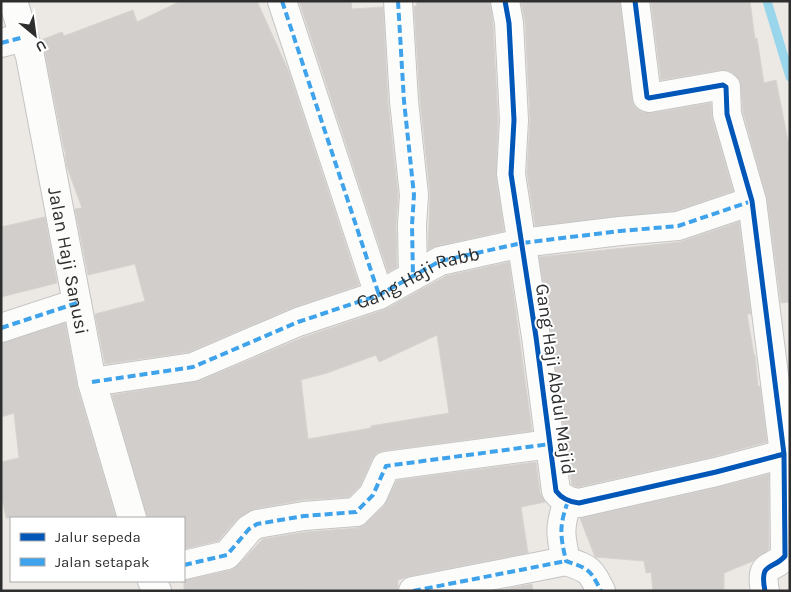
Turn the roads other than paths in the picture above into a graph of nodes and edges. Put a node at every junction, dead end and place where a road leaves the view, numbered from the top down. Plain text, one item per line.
1 (13, 1) edge
2 (282, 1) edge
3 (398, 1) edge
4 (505, 1) edge
5 (635, 1) edge
6 (13, 40) edge
7 (752, 201) junction
8 (522, 243) junction
9 (413, 276) junction
10 (379, 295) junction
11 (77, 303) junction
12 (1, 328) edge
13 (92, 382) junction
14 (550, 444) junction
15 (784, 454) junction
16 (568, 501) junction
17 (132, 517) edge
18 (566, 561) junction
19 (185, 565) edge
20 (413, 591) edge
21 (602, 591) edge
22 (764, 591) edge

1 - 6 street, Jalan Haji Sanusi
2 - 10 street
3 - 9 street
4 - 8 street, Gang Haji Abdul Majid
5 - 7 street
6 - 11 street, Jalan Haji Sanusi
7 - 8 street, Gang Haji Rabb
7 - 15 street
8 - 9 street, Gang Haji Rabb
8 - 14 street, Gang Haji Abdul Majid
9 - 10 street, Gang Haji Rabb
10 - 13 street, Gang Haji Rabb
11 - 12 street
11 - 13 street, Jalan Haji Sanusi
13 - 17 street, Jalan Haji Sanusi
14 - 16 street, Gang Haji Abdul Majid
14 - 19 street, Gang Haji Abdul Majid
15 - 16 street, Gang Haji Abdul Majid
15 - 22 street
16 - 18 street
18 - 20 street
18 - 21 street

